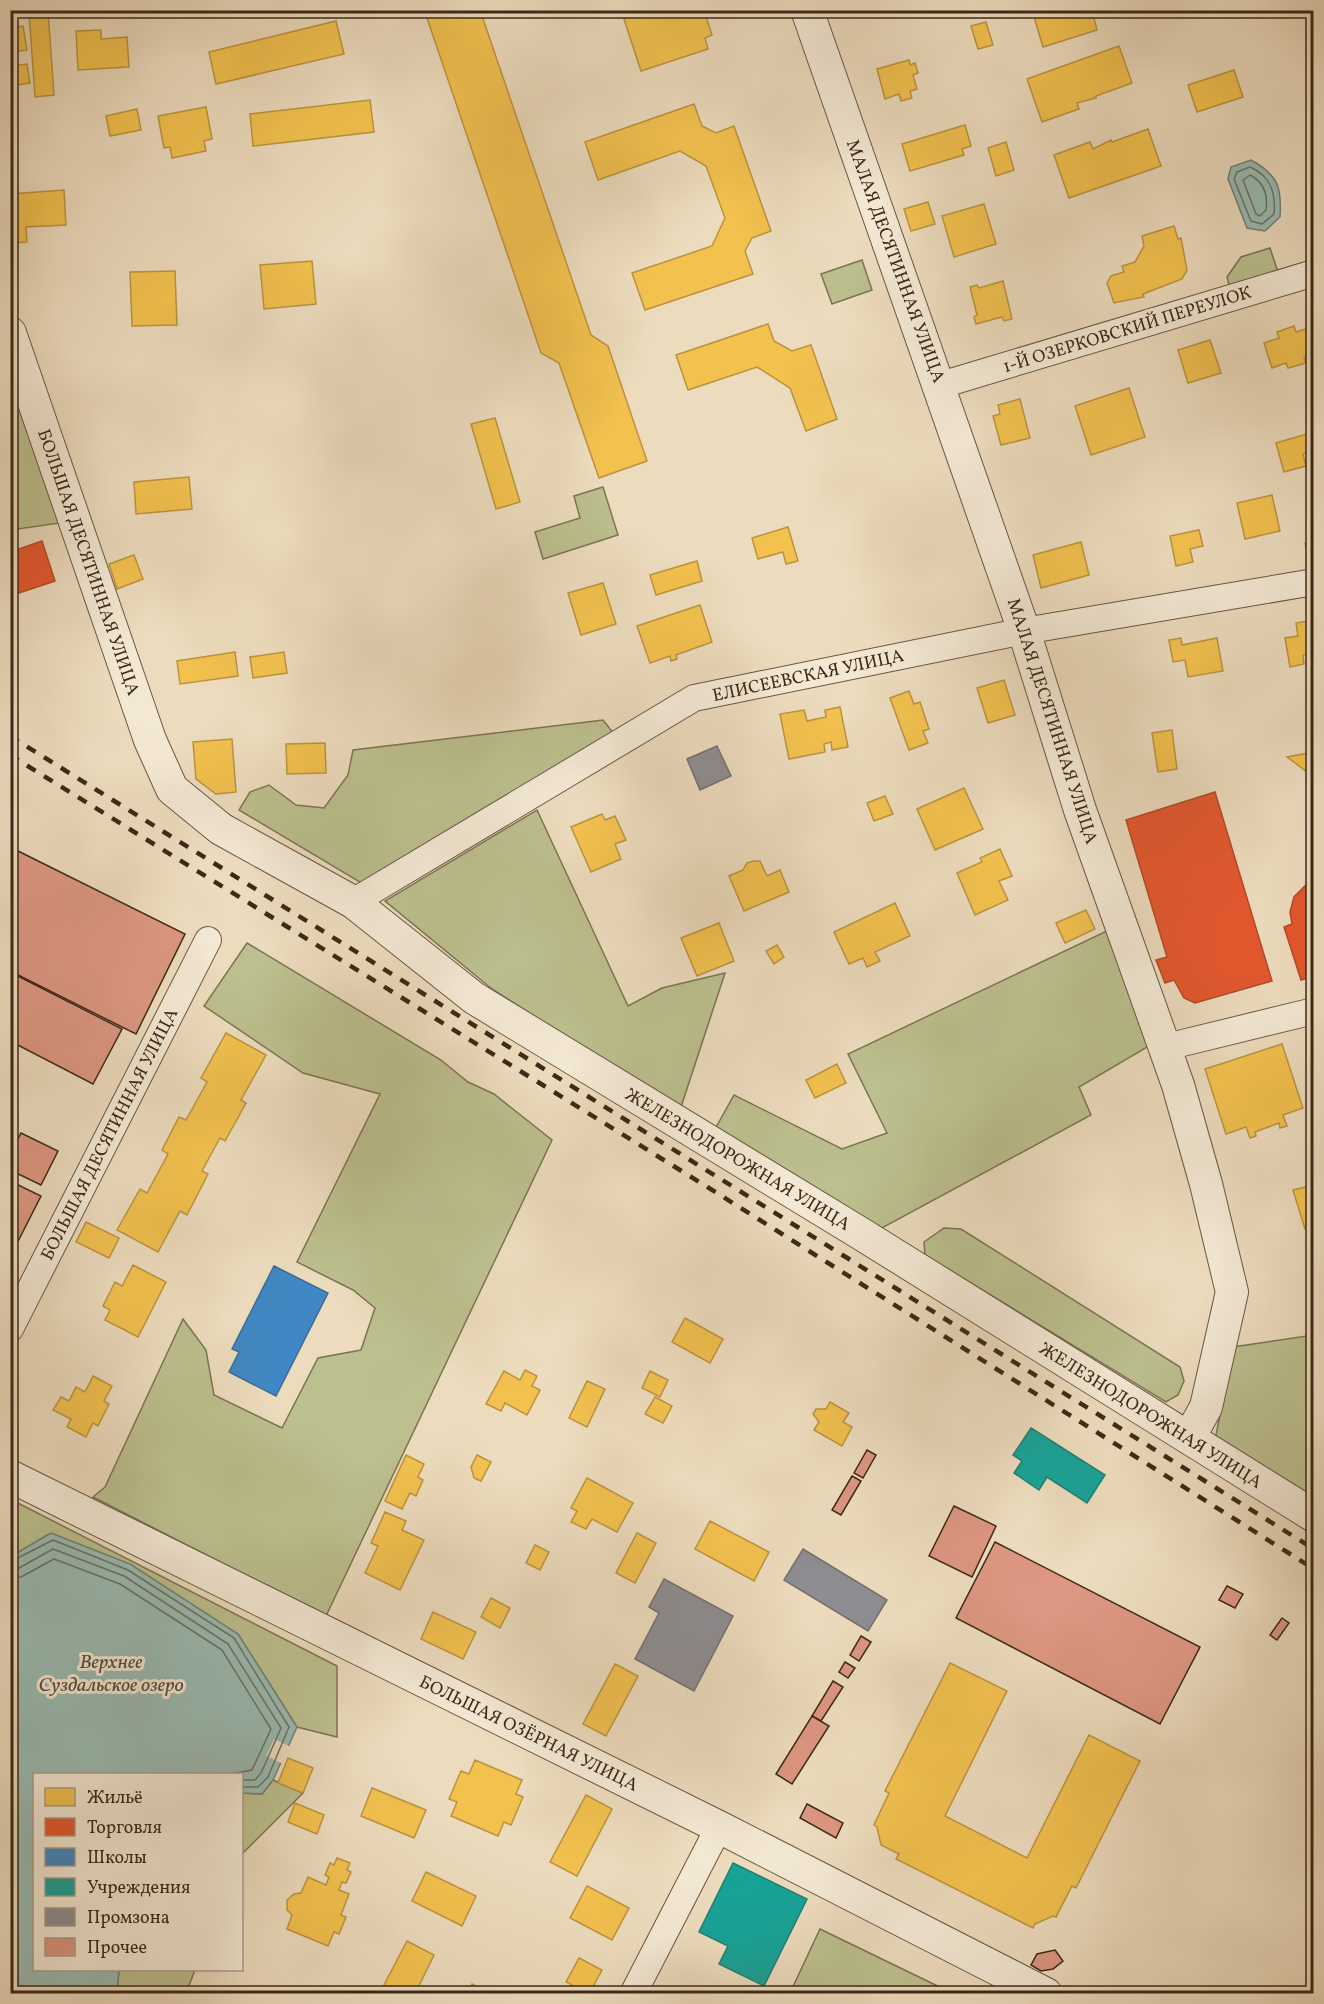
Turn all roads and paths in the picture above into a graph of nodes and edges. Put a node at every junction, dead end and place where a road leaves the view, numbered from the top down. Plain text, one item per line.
1 (807, 10) edge
2 (1314, 273) edge
3 (10, 333) edge
4 (940, 386) junction
5 (1314, 582) edge
6 (1024, 630) junction
7 (172, 789) joint
8 (354, 902) junction
9 (208, 940) dead end
10 (1314, 1011) edge
11 (1166, 1047) junction
12 (10, 1329) edge
13 (1206, 1407) junction
14 (1189, 1438) junction
15 (1218, 1456) junction
16 (10, 1476) edge
17 (1314, 1516) edge
18 (719, 1827) junction
19 (633, 1994) edge
20 (1046, 1994) edge

1 - 4 street, МАЛАЯ ДЕСЯТИННАЯ УЛИЦА
2 - 4 street, 1-Й ОЗЕРКОВСКИЙ ПЕРЕУЛОК
3 - 7 street, БОЛЬШАЯ ДЕСЯТИННАЯ УЛИЦА
4 - 6 street, МАЛАЯ ДЕСЯТИННАЯ УЛИЦА
5 - 6 street, ЕЛИСЕЕВСКАЯ УЛИЦА
6 - 8 street, ЕЛИСЕЕВСКАЯ УЛИЦА
6 - 11 street, МАЛАЯ ДЕСЯТИННАЯ УЛИЦА
7 - 8 street, ЖЕЛЕЗНОДОРОЖНАЯ УЛИЦА
8 - 14 street, ЖЕЛЕЗНОДОРОЖНАЯ УЛИЦА
9 - 12 street, БОЛЬШАЯ ДЕСЯТИННАЯ УЛИЦА
10 - 11 street
11 - 13 street, МАЛАЯ ДЕСЯТИННАЯ УЛИЦА
13 - 14 street, МАЛАЯ ДЕСЯТИННАЯ УЛИЦА
13 - 15 street
14 - 15 street, ЖЕЛЕЗНОДОРОЖНАЯ УЛИЦА
15 - 17 street, ЖЕЛЕЗНОДОРОЖНАЯ УЛИЦА
16 - 18 street, БОЛЬШАЯ ОЗЁРНАЯ УЛИЦА
18 - 19 street
18 - 20 street, БОЛЬШАЯ ОЗЁРНАЯ УЛИЦА

